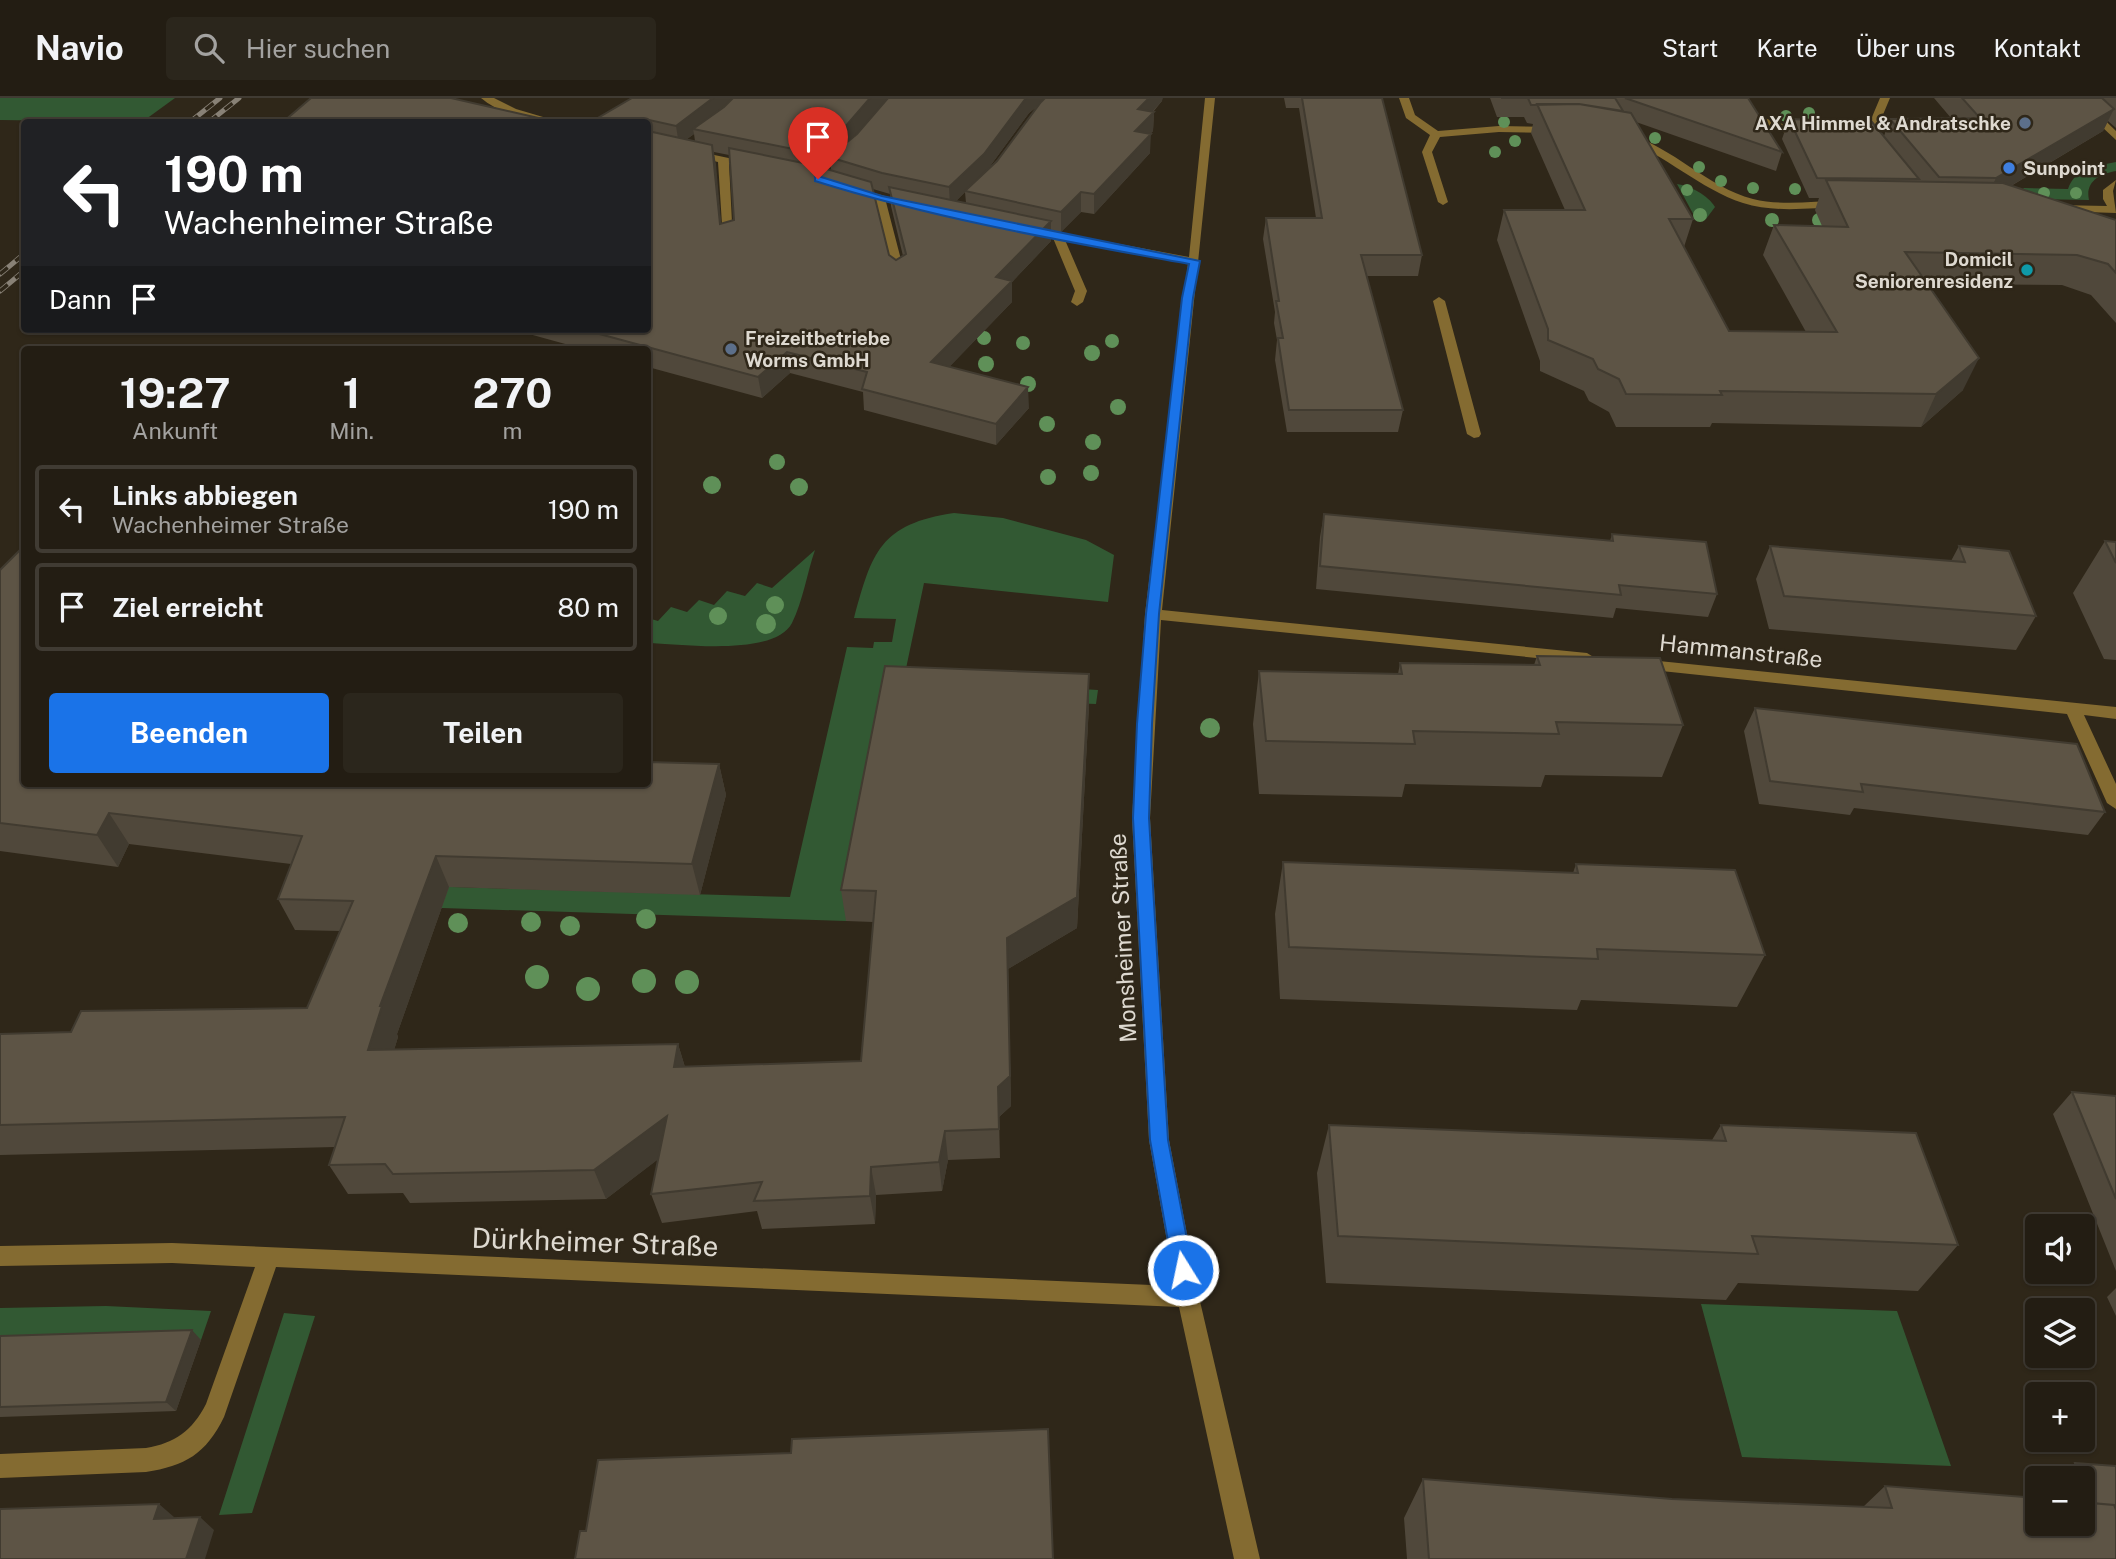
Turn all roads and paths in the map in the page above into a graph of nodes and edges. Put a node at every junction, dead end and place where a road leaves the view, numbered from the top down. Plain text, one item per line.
1 (486, 98) edge
2 (1210, 98) edge
3 (1404, 98) edge
4 (1740, 98) edge
5 (1885, 98) edge
6 (2076, 98) edge
7 (543, 119) edge
8 (1561, 130) edge
9 (1611, 133) edge
10 (1436, 134) junction
11 (1821, 134) edge
12 (1857, 136) edge
13 (1869, 136) junction
14 (2116, 137) edge
15 (651, 144) edge
16 (1877, 146) edge
17 (723, 159) junction
18 (764, 168) edge
19 (2116, 183) edge
20 (843, 187) edge
21 (880, 198) junction
22 (1443, 202) dead end
23 (1856, 204) edge
24 (2046, 208) edge
25 (929, 209) edge
26 (2115, 209) edge
27 (1019, 228) edge
28 (1058, 237) junction
29 (729, 240) edge
30 (1194, 261) junction
31 (899, 275) edge
32 (1439, 301) dead end
33 (1077, 302) dead end
34 (1474, 433) dead end
35 (1153, 614) junction
36 (2073, 708) junction
37 (2116, 713) edge
38 (2116, 803) edge
39 (0, 1256) edge
40 (269, 1257) junction
41 (1188, 1297) junction
42 (0, 1466) edge
43 (1247, 1559) edge

1 - 7 street
2 - 30 street, Monsheimer Straße
3 - 10 street
4 - 11 street
5 - 13 street
6 - 14 street
8 - 10 street
9 - 23 street
10 - 22 street
12 - 13 street
13 - 16 street
15 - 17 street
17 - 18 street
17 - 29 street
19 - 26 street
20 - 21 street
21 - 25 street
21 - 31 street
24 - 26 street
27 - 28 street
28 - 30 street
28 - 33 street
30 - 35 street, Monsheimer Straße
32 - 34 street
35 - 36 street, Hammanstraße
35 - 41 street, Monsheimer Straße
36 - 37 street, Hammanstraße
36 - 38 street
39 - 40 street, Dürkheimer Straße
40 - 41 street, Dürkheimer Straße
40 - 42 street
41 - 43 street, Monsheimer Straße

